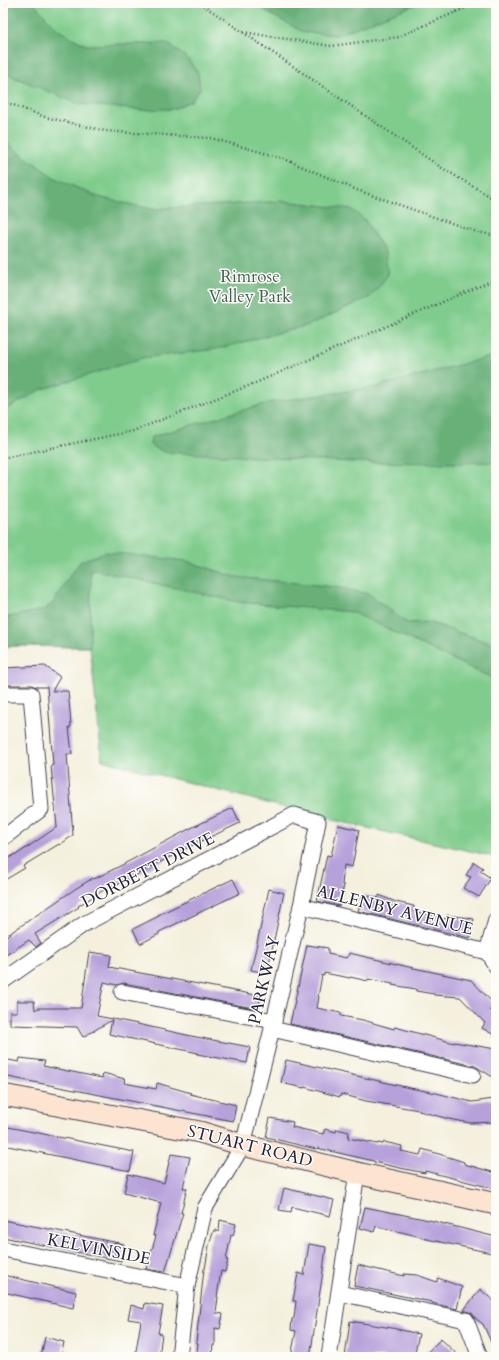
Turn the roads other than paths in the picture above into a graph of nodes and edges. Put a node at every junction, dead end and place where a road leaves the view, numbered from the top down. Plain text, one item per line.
1 (3, 694) edge
2 (318, 822) joint
3 (3, 838) edge
4 (301, 906) junction
5 (496, 920) edge
6 (487, 952) junction
7 (496, 966) edge
8 (3, 980) edge
9 (122, 992) dead end
10 (273, 1025) junction
11 (473, 1075) dead end
12 (3, 1095) edge
13 (243, 1145) junction
14 (357, 1173) junction
15 (496, 1204) edge
16 (3, 1249) edge
17 (187, 1286) junction
18 (340, 1293) junction
19 (179, 1357) edge
20 (329, 1357) edge
21 (480, 1357) edge

1 - 3 street
2 - 4 street, PARKWAY
2 - 8 street, DORBETT DRIVE
4 - 6 street, ALLENBY AVENUE
4 - 10 street, PARKWAY
5 - 6 street
6 - 7 street, ALLENBY AVENUE
9 - 10 street
10 - 11 street
10 - 13 street, PARKWAY
12 - 13 street, STUART ROAD
13 - 14 street, STUART ROAD
13 - 17 street, PARKWAY
14 - 15 street, STUART ROAD
14 - 18 street
16 - 17 street, KELVINSIDE
17 - 19 street, PARKWAY
18 - 20 street
18 - 21 street

